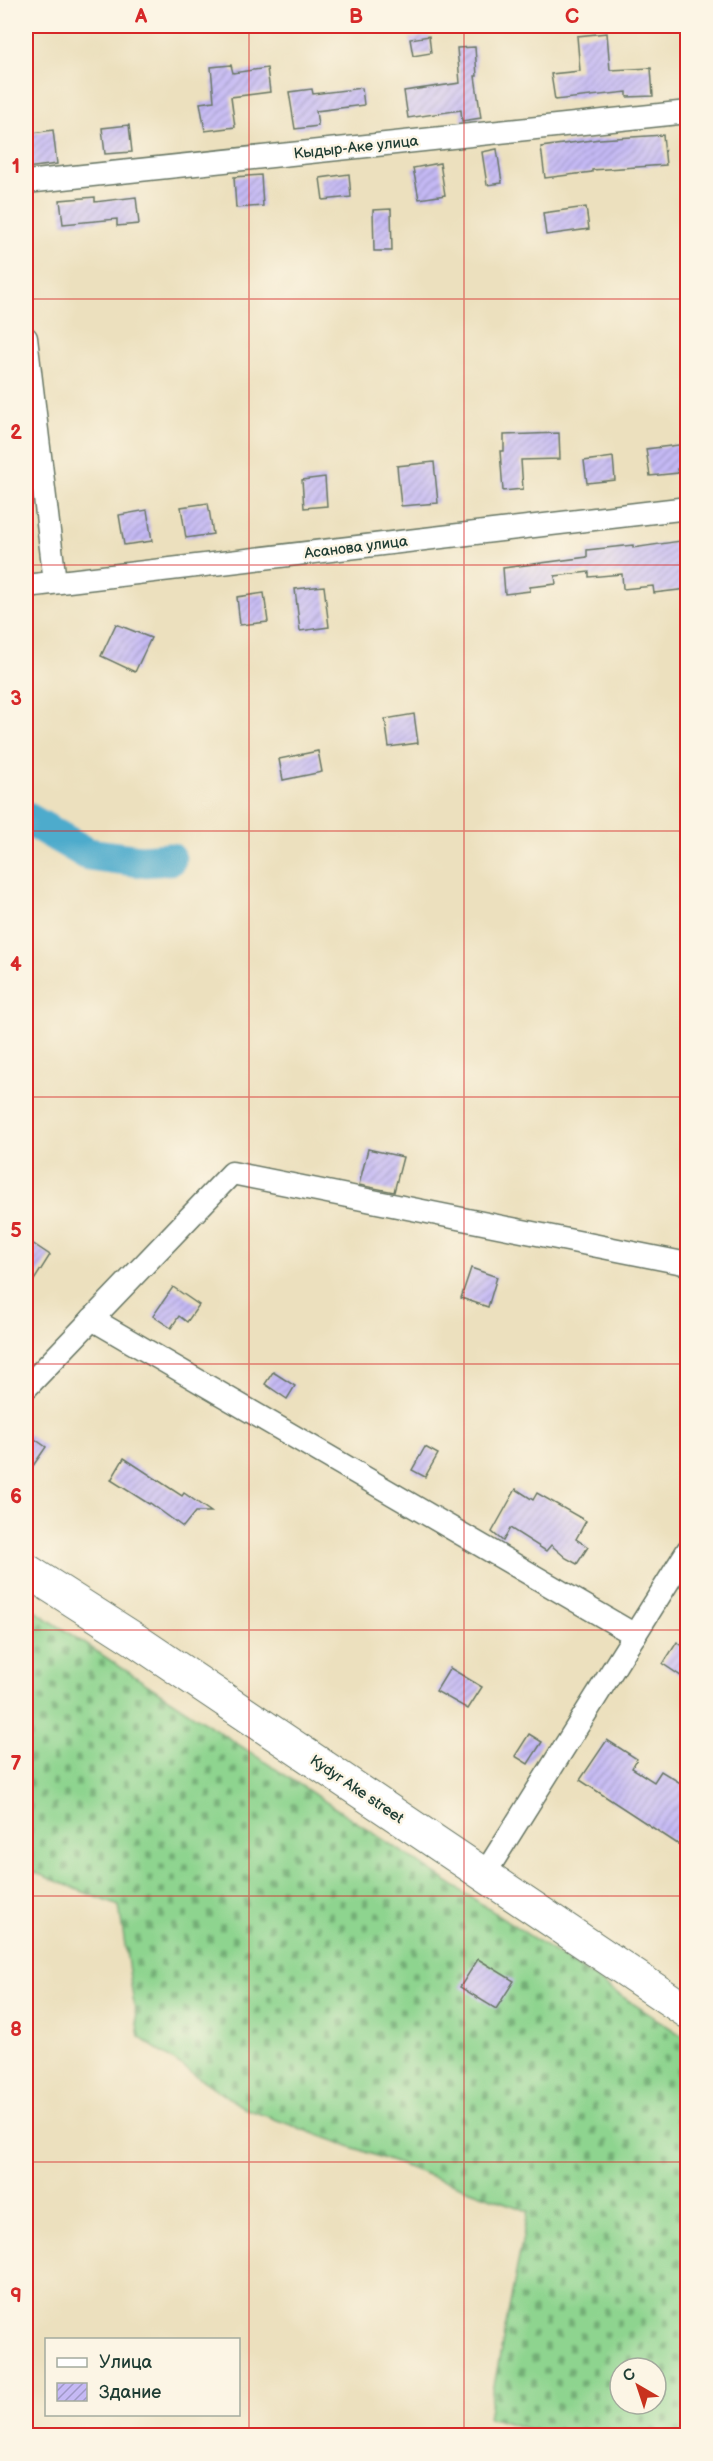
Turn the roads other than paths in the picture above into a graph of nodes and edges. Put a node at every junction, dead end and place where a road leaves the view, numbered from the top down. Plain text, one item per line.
1 (687, 112) edge
2 (26, 182) edge
3 (26, 338) edge
4 (687, 508) edge
5 (55, 582) junction
6 (26, 586) edge
7 (687, 1264) edge
8 (92, 1318) junction
9 (26, 1388) edge
10 (687, 1550) edge
11 (26, 1570) edge
12 (634, 1635) junction
13 (484, 1875) junction
14 (687, 2012) edge

1 - 2 street, Кыдыр-Аке улица
3 - 5 street
4 - 5 street, Асанова улица
5 - 6 street, Асанова улица
7 - 8 street
8 - 9 street
8 - 12 street
10 - 12 street
11 - 13 highway, Kydyr Ake street
12 - 13 street
13 - 14 highway, Kydyr Ake street

